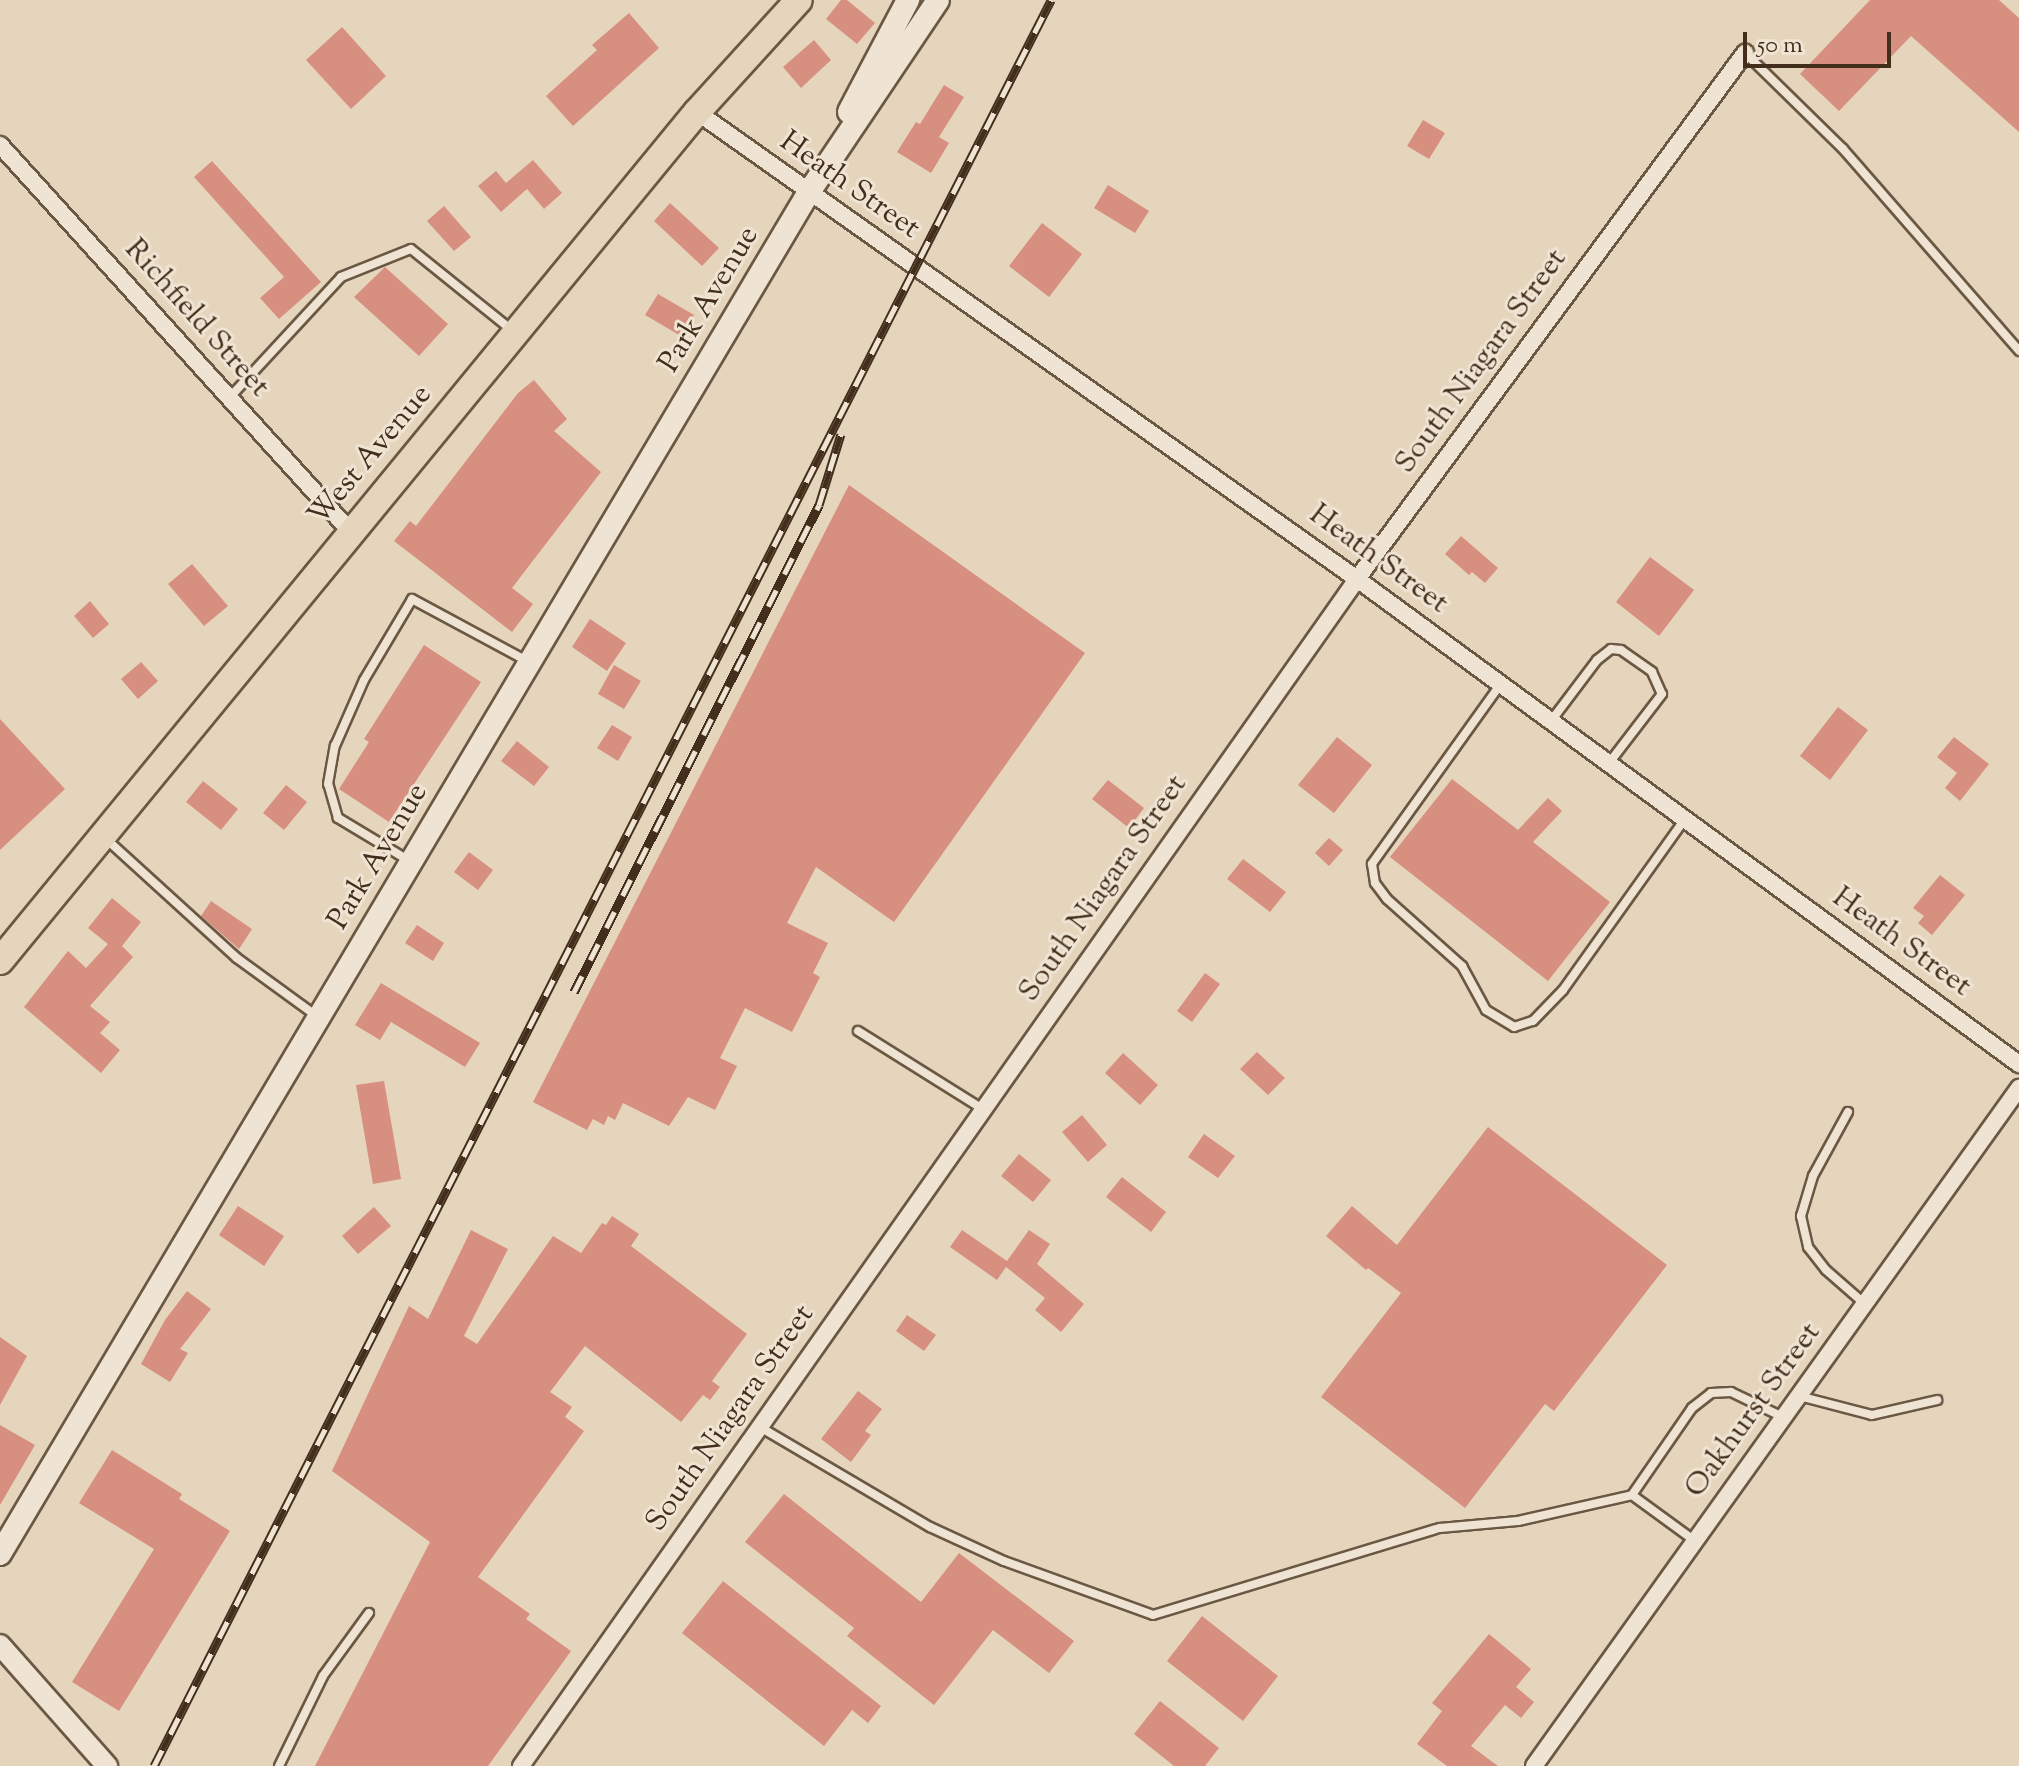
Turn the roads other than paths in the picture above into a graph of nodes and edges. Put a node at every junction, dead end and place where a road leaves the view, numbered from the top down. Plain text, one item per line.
1 (799, 0) edge
2 (908, 0) edge
3 (938, 0) edge
4 (1745, 53) joint
5 (697, 112) junction
6 (0, 145) edge
7 (809, 192) junction
8 (515, 333) junction
9 (2019, 351) edge
10 (230, 397) junction
11 (350, 531) junction
12 (1357, 579) junction
13 (530, 662) junction
14 (1501, 684) junction
15 (1551, 721) junction
16 (1609, 763) junction
17 (1685, 819) junction
18 (102, 835) junction
19 (411, 861) junction
20 (0, 961) edge
21 (319, 1017) junction
22 (858, 1031) dead end
23 (2019, 1064) edge
24 (2019, 1088) edge
25 (983, 1110) junction
26 (1848, 1112) dead end
27 (1865, 1304) junction
28 (1799, 1396) junction
29 (1937, 1400) dead end
30 (1784, 1417) junction
31 (760, 1427) junction
32 (1632, 1495) junction
33 (1695, 1541) junction
34 (0, 1554) edge
35 (369, 1613) dead end
36 (0, 1645) edge
37 (107, 1766) edge
38 (279, 1766) edge
39 (521, 1766) edge
40 (1534, 1766) edge

1 - 5 highway, West Avenue
2 - 7 main road, Park Avenue
3 - 7 main road, Park Avenue
4 - 9 lane
4 - 12 street, South Niagara Street
5 - 7 street, Heath Street
5 - 8 highway, West Avenue
6 - 10 street, Richfield Street
7 - 12 street, Heath Street
7 - 13 main road, Park Avenue
8 - 10 lane
8 - 11 highway, West Avenue
10 - 11 street, Richfield Street
11 - 18 highway, West Avenue
12 - 14 street, Heath Street
12 - 25 street, South Niagara Street
13 - 19 main road, Park Avenue
13 - 19 lane
14 - 15 street, Heath Street
14 - 17 lane
15 - 16 street, Heath Street
15 - 16 lane
16 - 17 street, Heath Street
17 - 23 street, Heath Street
18 - 20 highway, West Avenue
18 - 21 lane
19 - 21 main road, Park Avenue
21 - 34 main road, Park Avenue
22 - 25 lane
24 - 27 street, Oakhurst Street
25 - 31 street, South Niagara Street
26 - 27 lane
27 - 28 street, Oakhurst Street
28 - 29 lane
28 - 30 street, Oakhurst Street
30 - 32 lane
30 - 33 street, Oakhurst Street
31 - 32 lane
31 - 39 street, South Niagara Street
32 - 33 lane
33 - 40 street, Oakhurst Street
35 - 38 lane
36 - 37 street

